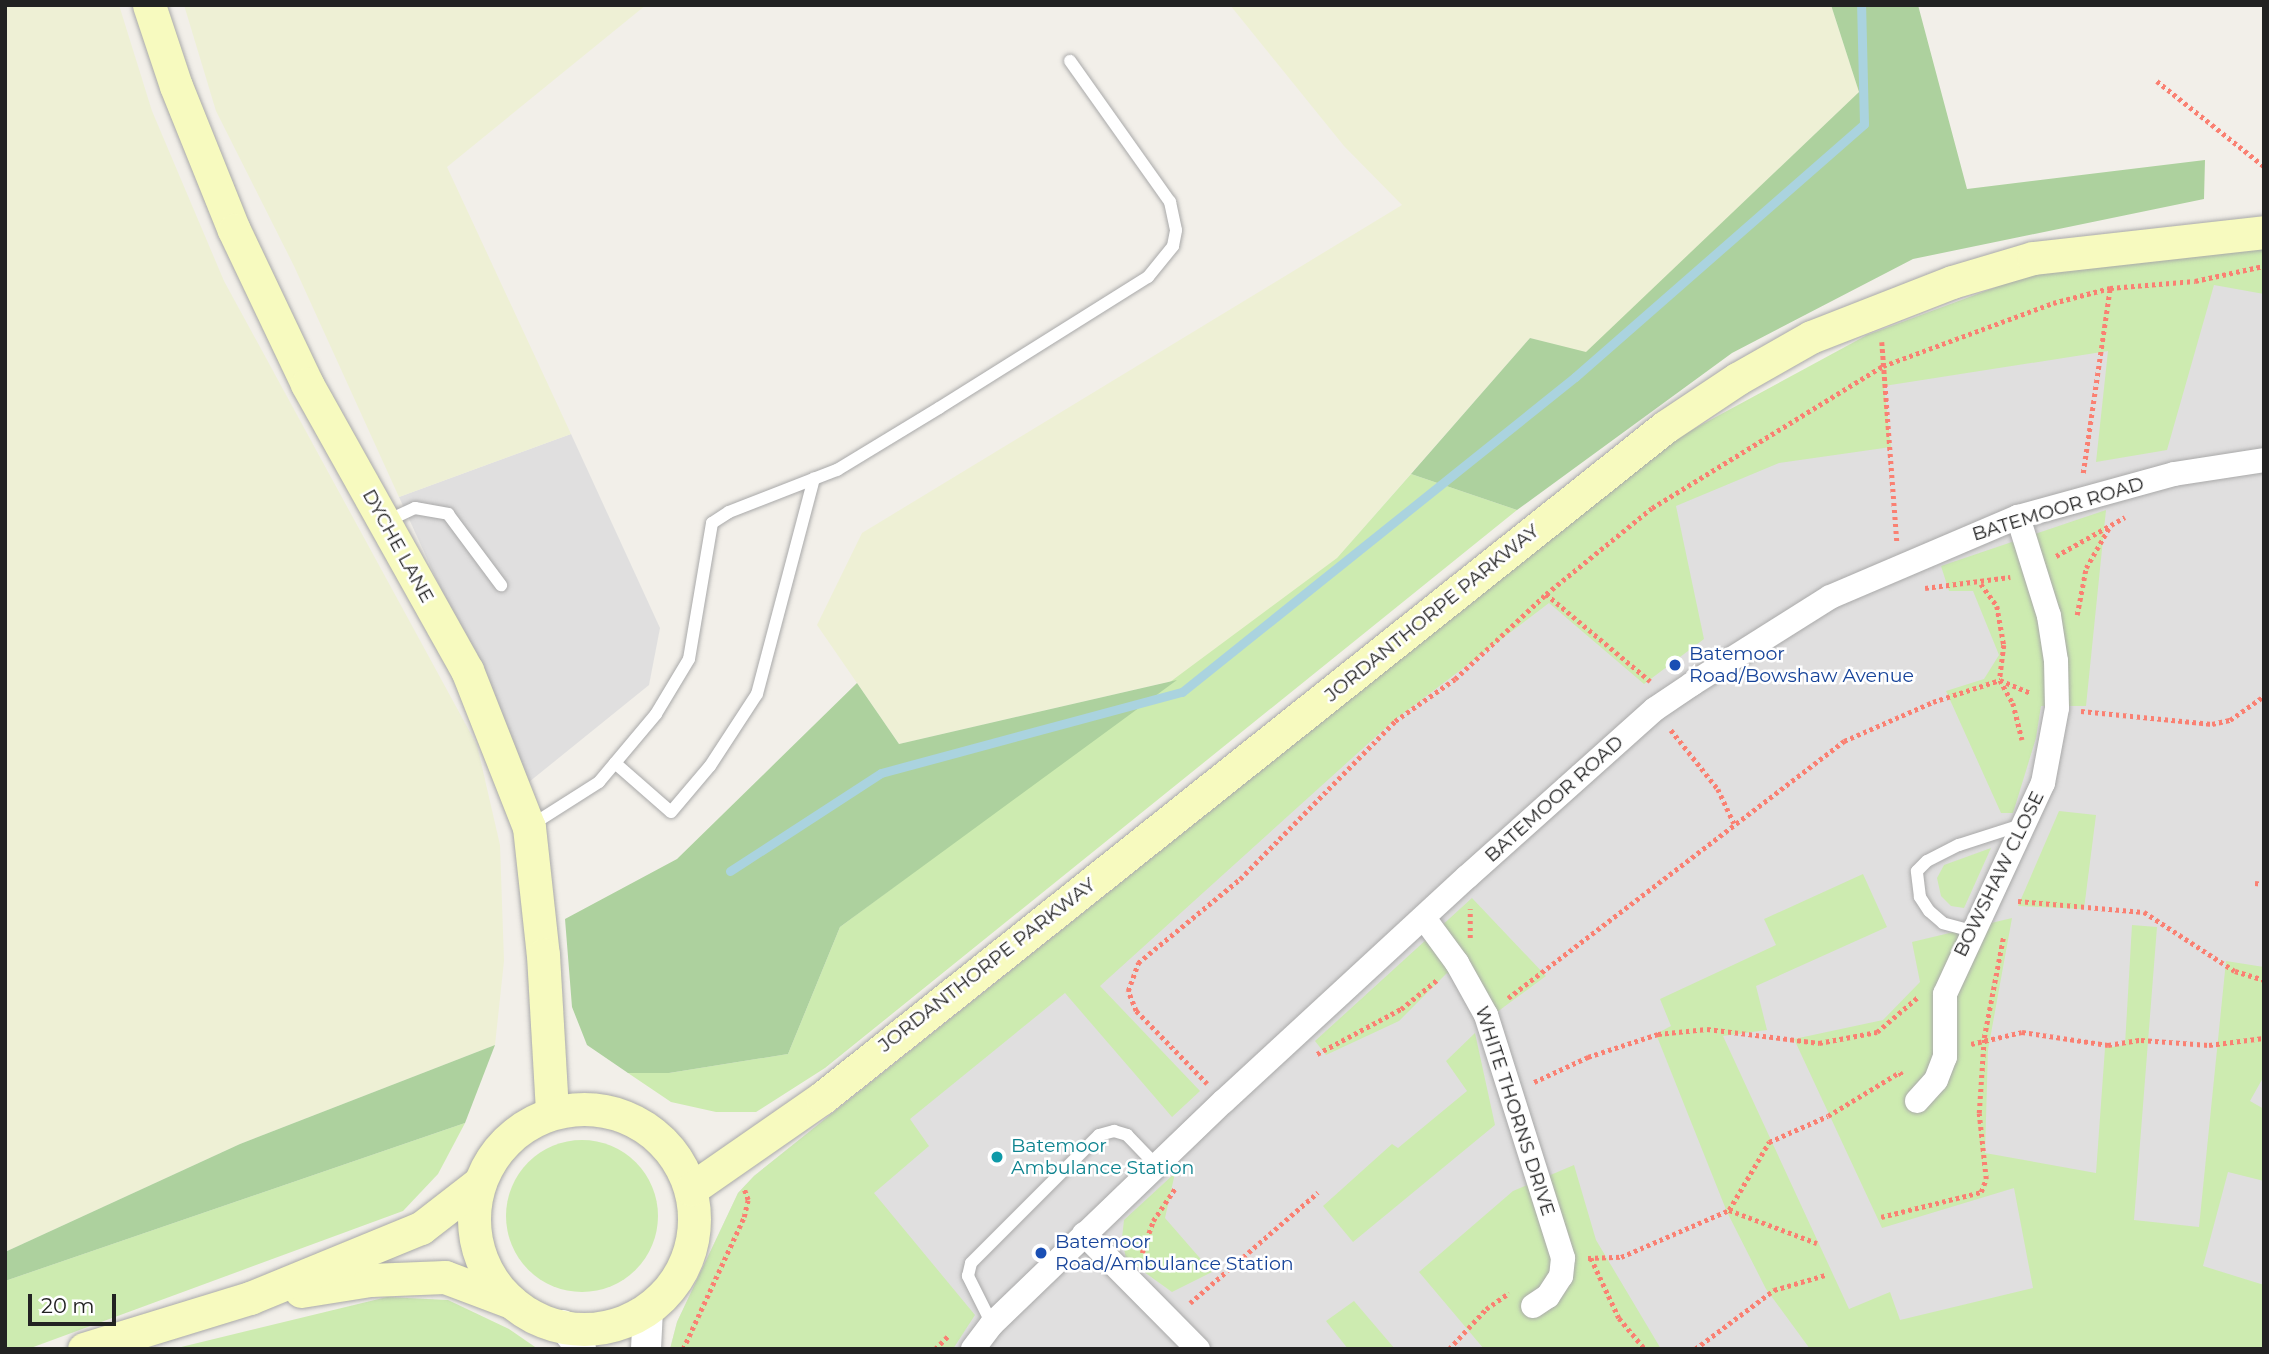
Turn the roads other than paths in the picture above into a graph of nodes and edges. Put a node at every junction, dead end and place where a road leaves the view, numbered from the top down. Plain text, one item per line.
1 (149, 5) edge
2 (1070, 61) dead end
3 (2264, 232) edge
4 (2264, 460) edge
5 (814, 478) junction
6 (2018, 517) junction
7 (384, 522) junction
8 (501, 585) dead end
9 (615, 763) junction
10 (2024, 824) junction
11 (529, 827) junction
12 (1424, 918) junction
13 (1972, 931) junction
14 (1917, 1101) road end
15 (552, 1112) junction
16 (1156, 1165) junction
17 (479, 1183) junction
18 (691, 1189) junction
19 (1084, 1234) junction
20 (1526, 1296) road end
21 (250, 1298) junction
22 (512, 1303) junction
23 (648, 1309) junction
24 (992, 1324) junction
25 (572, 1337) edge
26 (84, 1349) edge
27 (646, 1349) edge
28 (973, 1349) edge
29 (1198, 1349) edge

1 - 7 main road, DYCHE LANE
2 - 5 lane
3 - 18 main road, JORDANTHORPE PARKWAY
4 - 6 street, BATEMOOR ROAD
5 - 9 lane
5 - 9 lane
6 - 10 street, BOWSHAW CLOSE
6 - 12 street, BATEMOOR ROAD
7 - 8 lane
7 - 11 main road, DYCHE LANE
9 - 11 lane
10 - 13 street, BOWSHAW CLOSE
10 - 13 lane
11 - 15 main road, DYCHE LANE
12 - 16 street, BATEMOOR ROAD
12 - 20 street, WHITE THORNS DRIVE
13 - 14 street, BOWSHAW CLOSE
15 - 17 main road
15 - 18 main road
16 - 19 street, BATEMOOR ROAD
16 - 24 lane
17 - 21 main road
17 - 22 main road
18 - 23 main road
19 - 24 street, BATEMOOR ROAD
19 - 29 street
21 - 22 main road
21 - 26 main road
22 - 25 main road
23 - 25 main road
23 - 27 street
24 - 28 street, BATEMOOR ROAD

